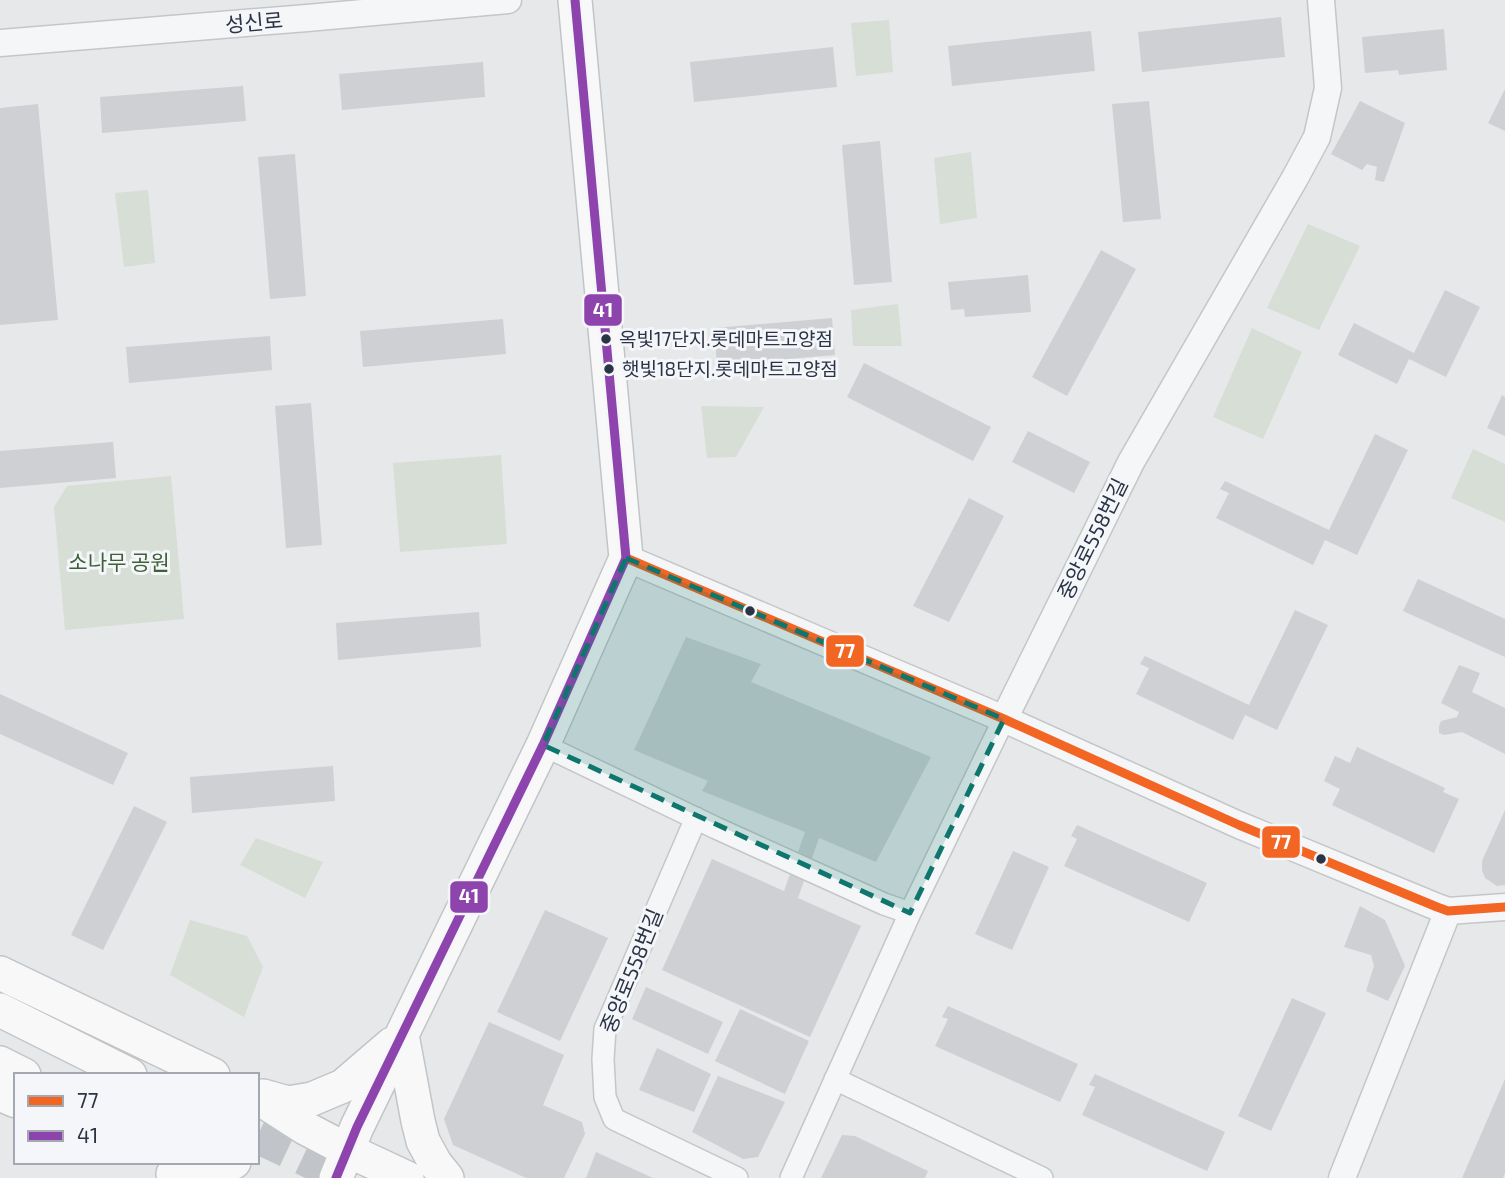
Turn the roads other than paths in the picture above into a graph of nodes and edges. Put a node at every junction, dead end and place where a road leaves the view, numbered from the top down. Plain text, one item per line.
1 (508, 0) edge
2 (575, 0) edge
3 (1321, 0) edge
4 (0, 43) edge
5 (626, 558) junction
6 (1004, 719) junction
7 (543, 746) junction
8 (696, 818) junction
9 (1505, 908) edge
10 (1448, 911) junction
11 (911, 913) junction
12 (0, 973) edge
13 (0, 1010) edge
14 (402, 1035) junction
15 (0, 1063) edge
16 (20, 1073) edge
17 (126, 1073) edge
18 (209, 1073) edge
19 (835, 1079) junction
20 (259, 1096) edge
21 (259, 1097) edge
22 (230, 1164) edge
23 (341, 1164) edge
24 (167, 1172) edge
25 (407, 1178) edge
26 (447, 1178) edge
27 (737, 1178) edge
28 (791, 1178) edge
29 (1042, 1178) edge
30 (1342, 1178) edge

1 - 4 street, 성신로
2 - 5 main road
3 - 6 street, 중앙로558번길
5 - 6 street
5 - 7 main road
6 - 10 street
6 - 11 street, 중앙로558번길
7 - 8 street
7 - 14 main road
8 - 11 street
8 - 27 street, 중앙로558번길
9 - 10 street
10 - 30 street
11 - 19 street, 중앙로558번길
12 - 18 main road
13 - 17 main road
14 - 20 main road
14 - 23 main road
14 - 26 main road
15 - 16 main road
19 - 28 street, 중앙로558번길
19 - 29 street
21 - 23 main road
22 - 24 main road
23 - 25 main road

